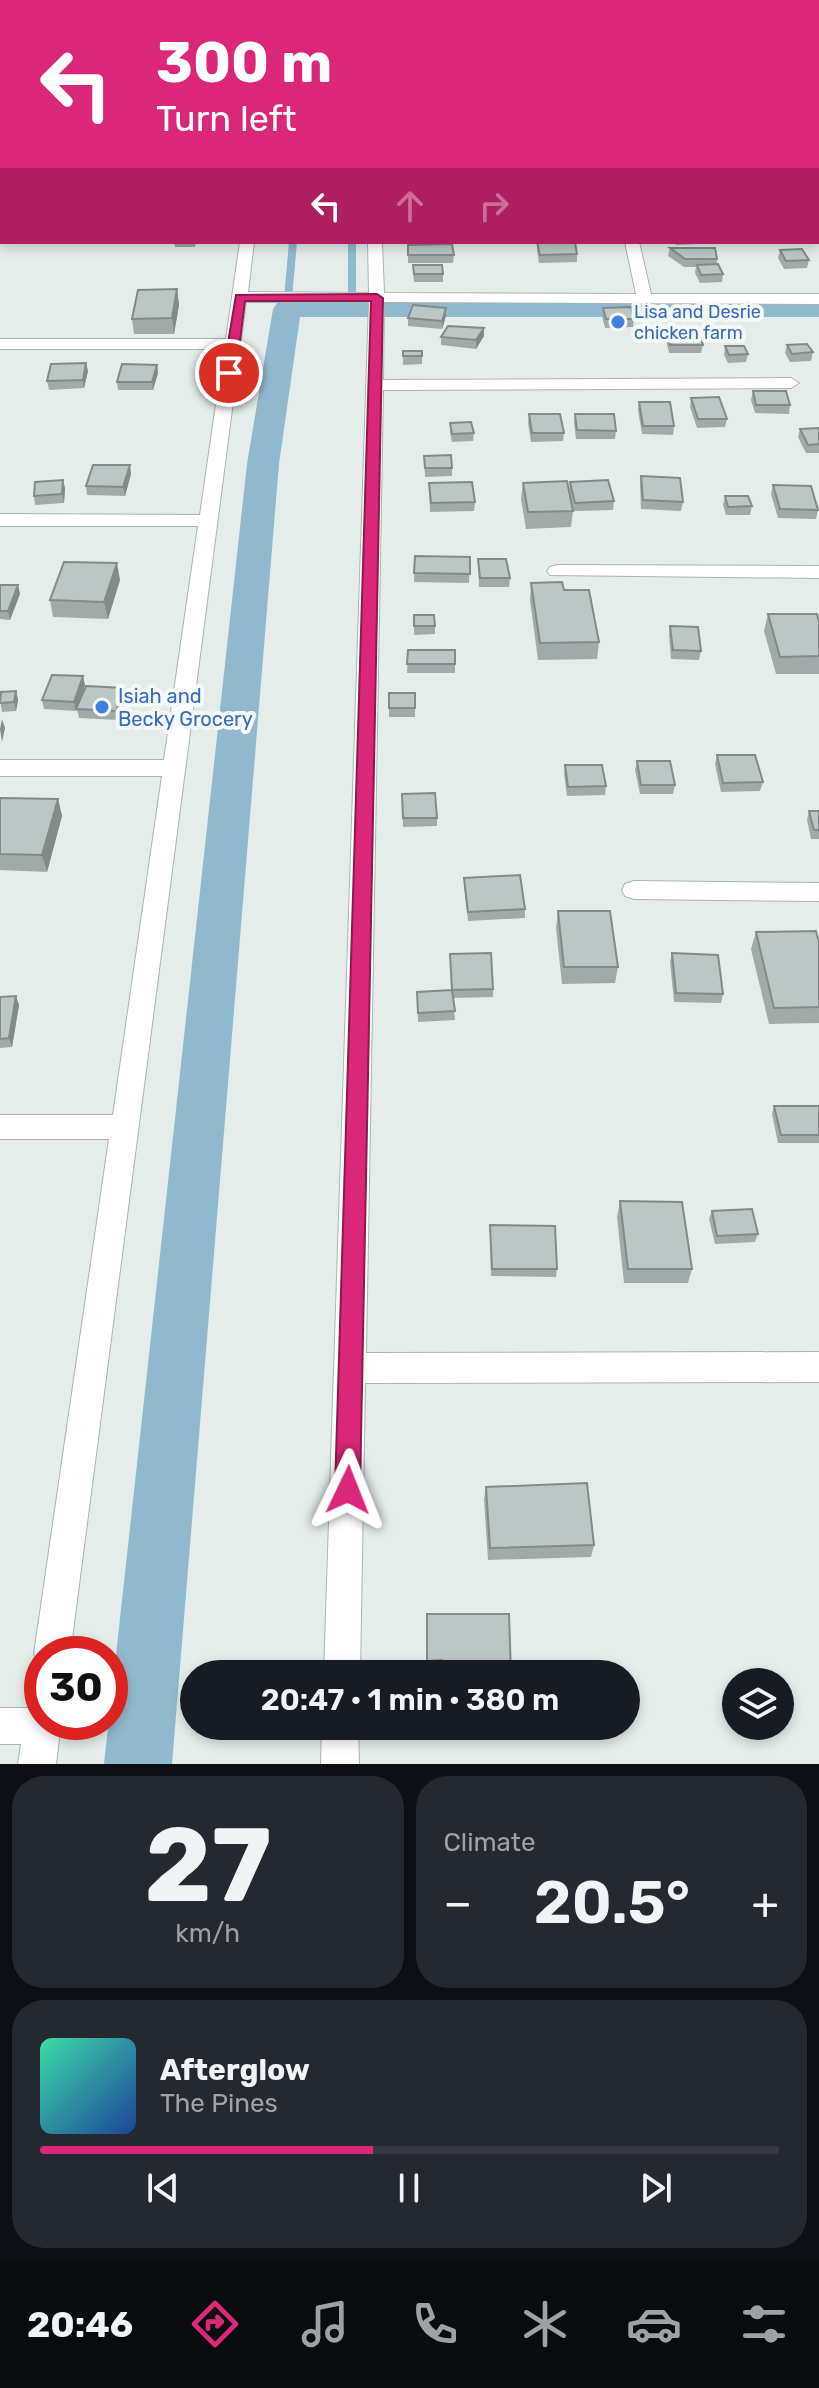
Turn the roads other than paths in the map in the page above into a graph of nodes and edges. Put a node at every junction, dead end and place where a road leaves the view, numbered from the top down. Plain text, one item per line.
1 (247, 244) edge
2 (375, 244) edge
3 (632, 244) edge
4 (240, 297) junction
5 (377, 298) junction
6 (645, 299) junction
7 (819, 299) edge
8 (0, 344) edge
9 (233, 344) junction
10 (791, 383) dead end
11 (374, 385) junction
12 (0, 520) edge
13 (209, 521) junction
14 (557, 571) dead end
15 (819, 572) edge
16 (0, 768) edge
17 (175, 768) junction
18 (634, 890) dead end
19 (819, 892) edge
20 (0, 1127) edge
21 (125, 1127) junction
22 (819, 1367) edge
23 (352, 1368) junction
24 (54, 1636) edge
25 (342, 1660) edge
26 (24, 1725) edge
27 (0, 1726) edge
28 (40, 1740) edge
29 (340, 1740) edge
30 (37, 1764) edge
31 (340, 1764) edge

1 - 4 street
2 - 5 street
3 - 6 street
4 - 5 street
4 - 9 street
5 - 6 street
5 - 11 street
6 - 7 street
8 - 9 street
9 - 13 street
10 - 11 street
11 - 23 street
12 - 13 street
13 - 17 street
14 - 15 street
16 - 17 street
17 - 21 street
18 - 19 street
20 - 21 street
21 - 24 street
22 - 23 street
23 - 25 street
26 - 27 street
28 - 30 street
29 - 31 street

